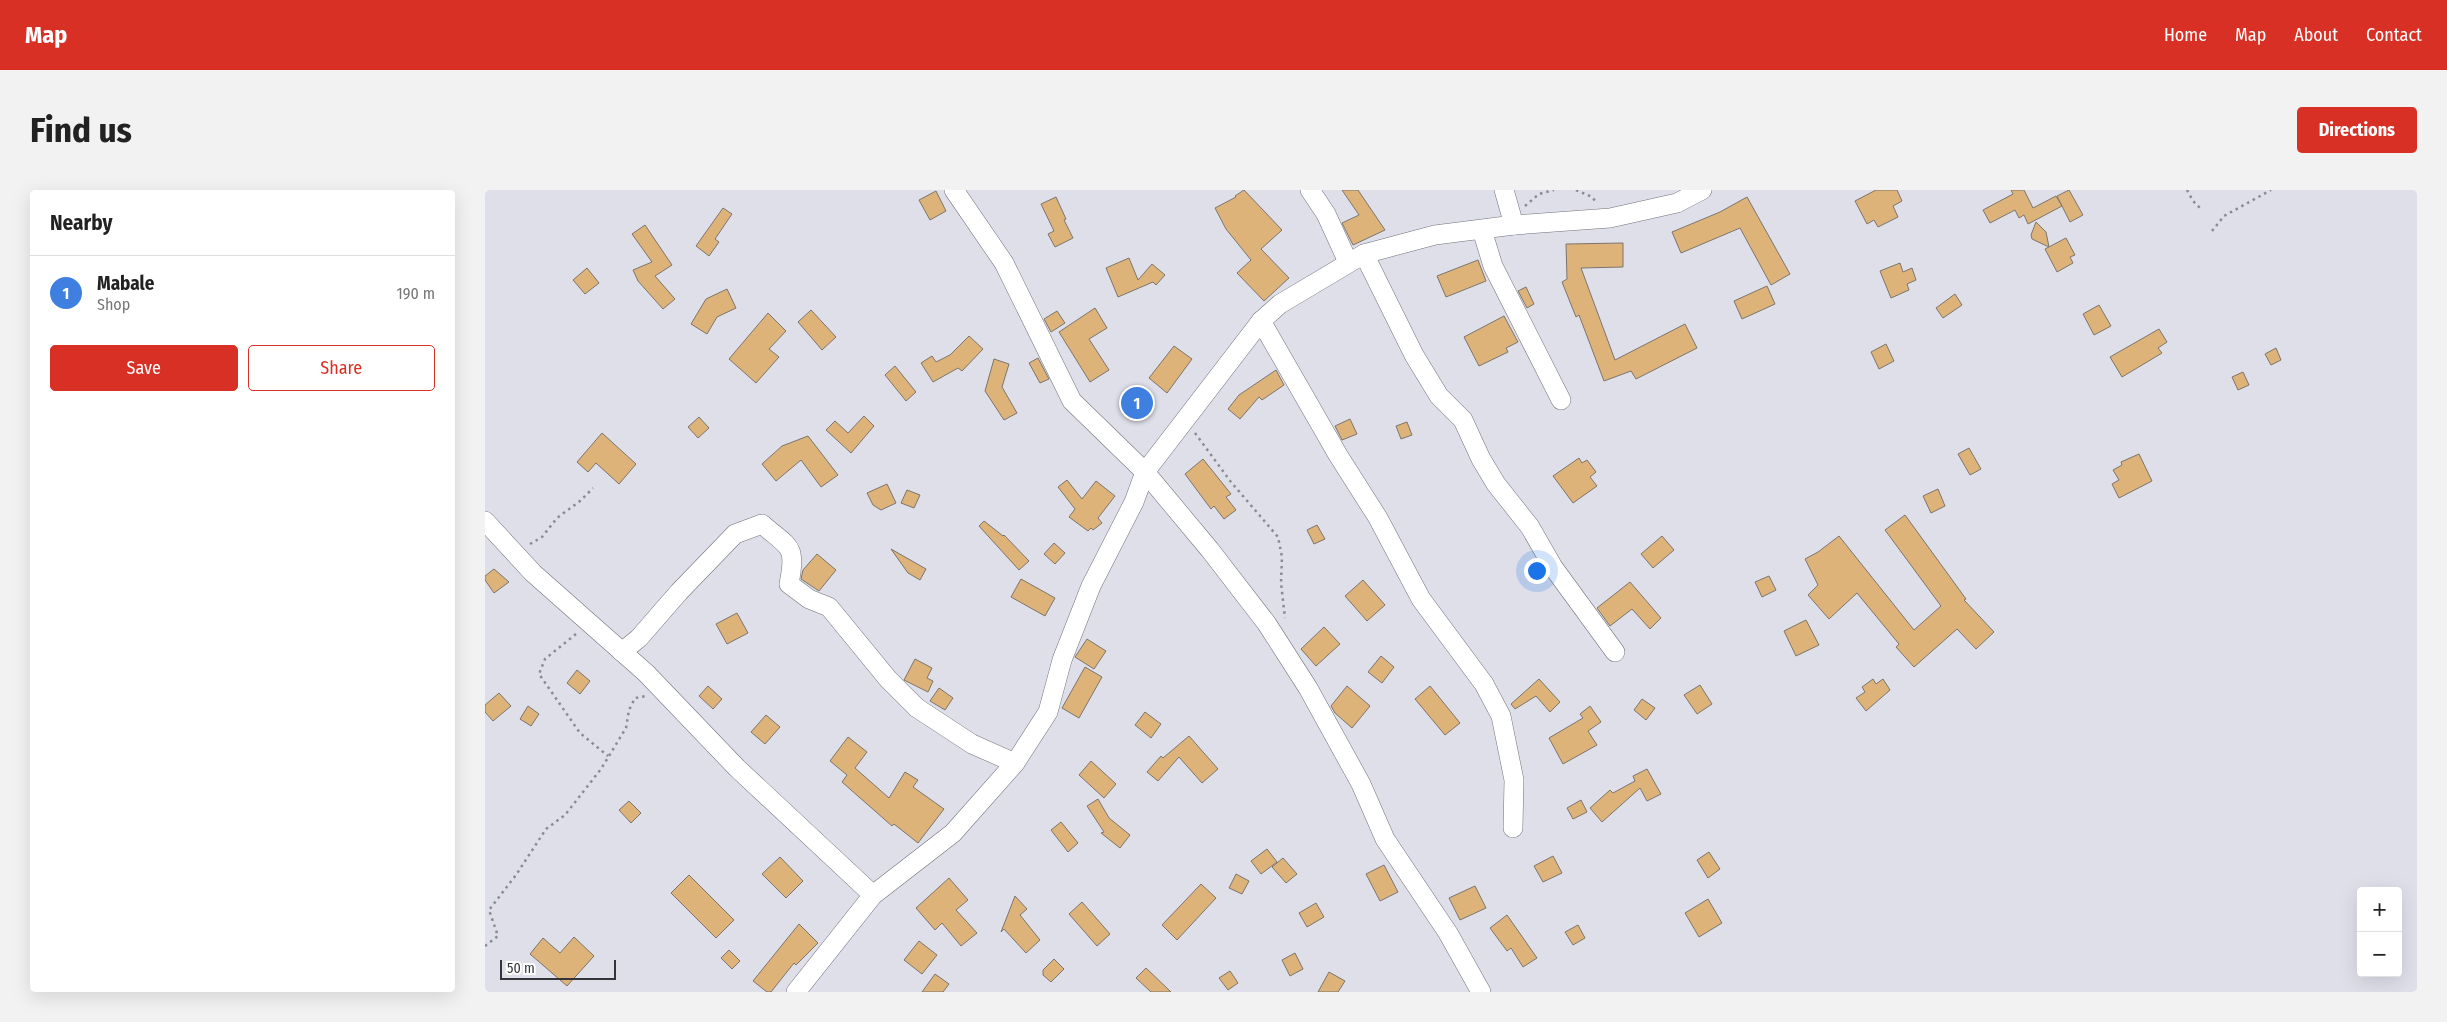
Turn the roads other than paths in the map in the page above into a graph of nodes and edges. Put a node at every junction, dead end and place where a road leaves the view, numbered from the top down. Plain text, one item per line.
1 (953, 190) edge
2 (1310, 190) edge
3 (1504, 190) edge
4 (1702, 190) edge
5 (1516, 219) junction
6 (1482, 230) junction
7 (1356, 258) junction
8 (1261, 321) junction
9 (1561, 400) dead end
10 (1145, 472) junction
11 (485, 521) edge
12 (623, 652) junction
13 (1615, 652) dead end
14 (1015, 763) junction
15 (1513, 828) dead end
16 (873, 895) junction
17 (796, 992) edge
18 (1481, 992) edge

1 - 10 street
2 - 7 street
3 - 5 street
4 - 5 street
5 - 6 street
6 - 7 street
6 - 9 street
7 - 8 street
7 - 13 street
8 - 10 street
8 - 15 street
10 - 14 street
10 - 18 street
11 - 12 street
12 - 14 street
12 - 16 street
14 - 16 street
16 - 17 street

